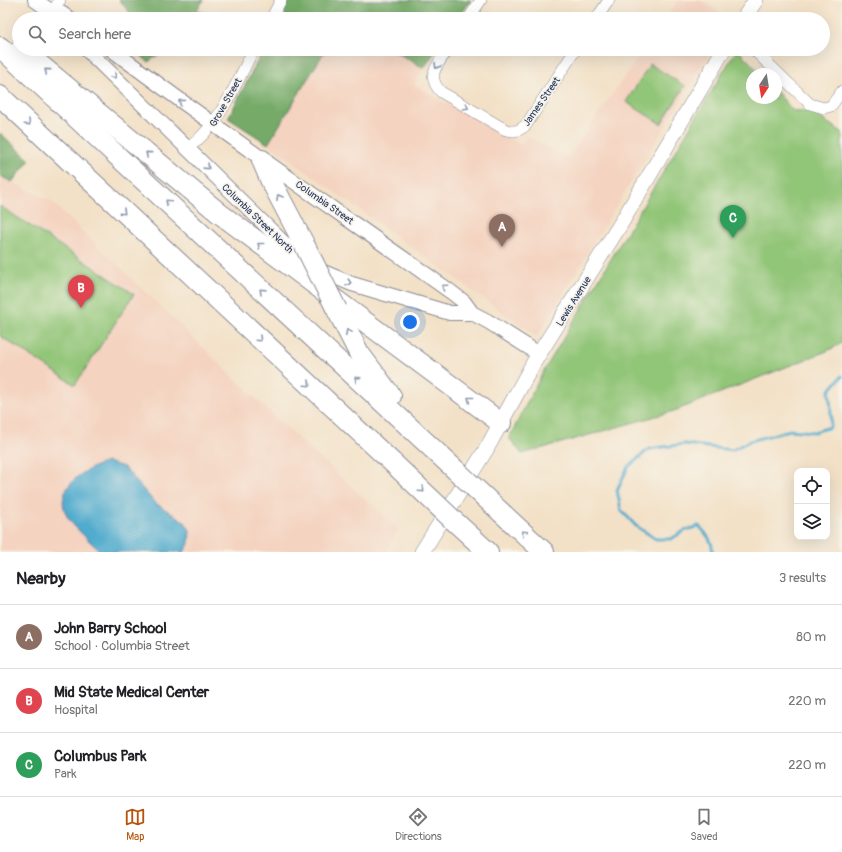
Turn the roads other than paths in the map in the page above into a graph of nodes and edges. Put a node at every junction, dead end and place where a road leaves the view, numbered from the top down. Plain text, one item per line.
1 (35, 0) edge
2 (60, 0) edge
3 (281, 0) edge
4 (481, 0) edge
5 (609, 0) edge
6 (755, 0) edge
7 (49, 12) edge
8 (56, 12) edge
9 (275, 12) edge
10 (473, 12) edge
11 (601, 12) edge
12 (747, 12) edge
13 (0, 31) edge
14 (12, 41) edge
15 (0, 47) edge
16 (30, 56) edge
17 (93, 56) edge
18 (120, 56) edge
19 (250, 56) edge
20 (443, 56) edge
21 (571, 56) edge
22 (720, 56) edge
23 (760, 56) edge
24 (842, 91) edge
25 (0, 96) edge
26 (212, 125) junction
27 (188, 148) junction
28 (262, 160) junction
29 (472, 313) junction
30 (539, 354) junction
31 (501, 423) junction
32 (430, 444) junction
33 (481, 551) edge
34 (422, 552) edge
35 (544, 552) edge

1 - 7 street
2 - 8 street
3 - 9 street
4 - 10 street
5 - 11 street
6 - 12 main road
13 - 14 highway
32 -> 15 highway
31 -> 16 highway
17 -> 27 street, Columbia Street North
26 -> 18 street, Columbia Street
19 - 26 street, Grove Street
20 -> 21 street, James Street
22 - 30 main road, Lewis Avenue
23 - 24 street
25 -> 33 highway, bridge
26 - 27 street, Grove Street
26 - 28 street, Columbia Street
27 -> 29 street, Columbia Street North
29 -> 28 street, Columbia Street
32 -> 28 highway, bridge
29 - 30 street, Columbia Street
30 - 31 main road, Lewis Avenue
31 - 34 main road, Lewis Avenue
35 -> 32 highway, bridge

